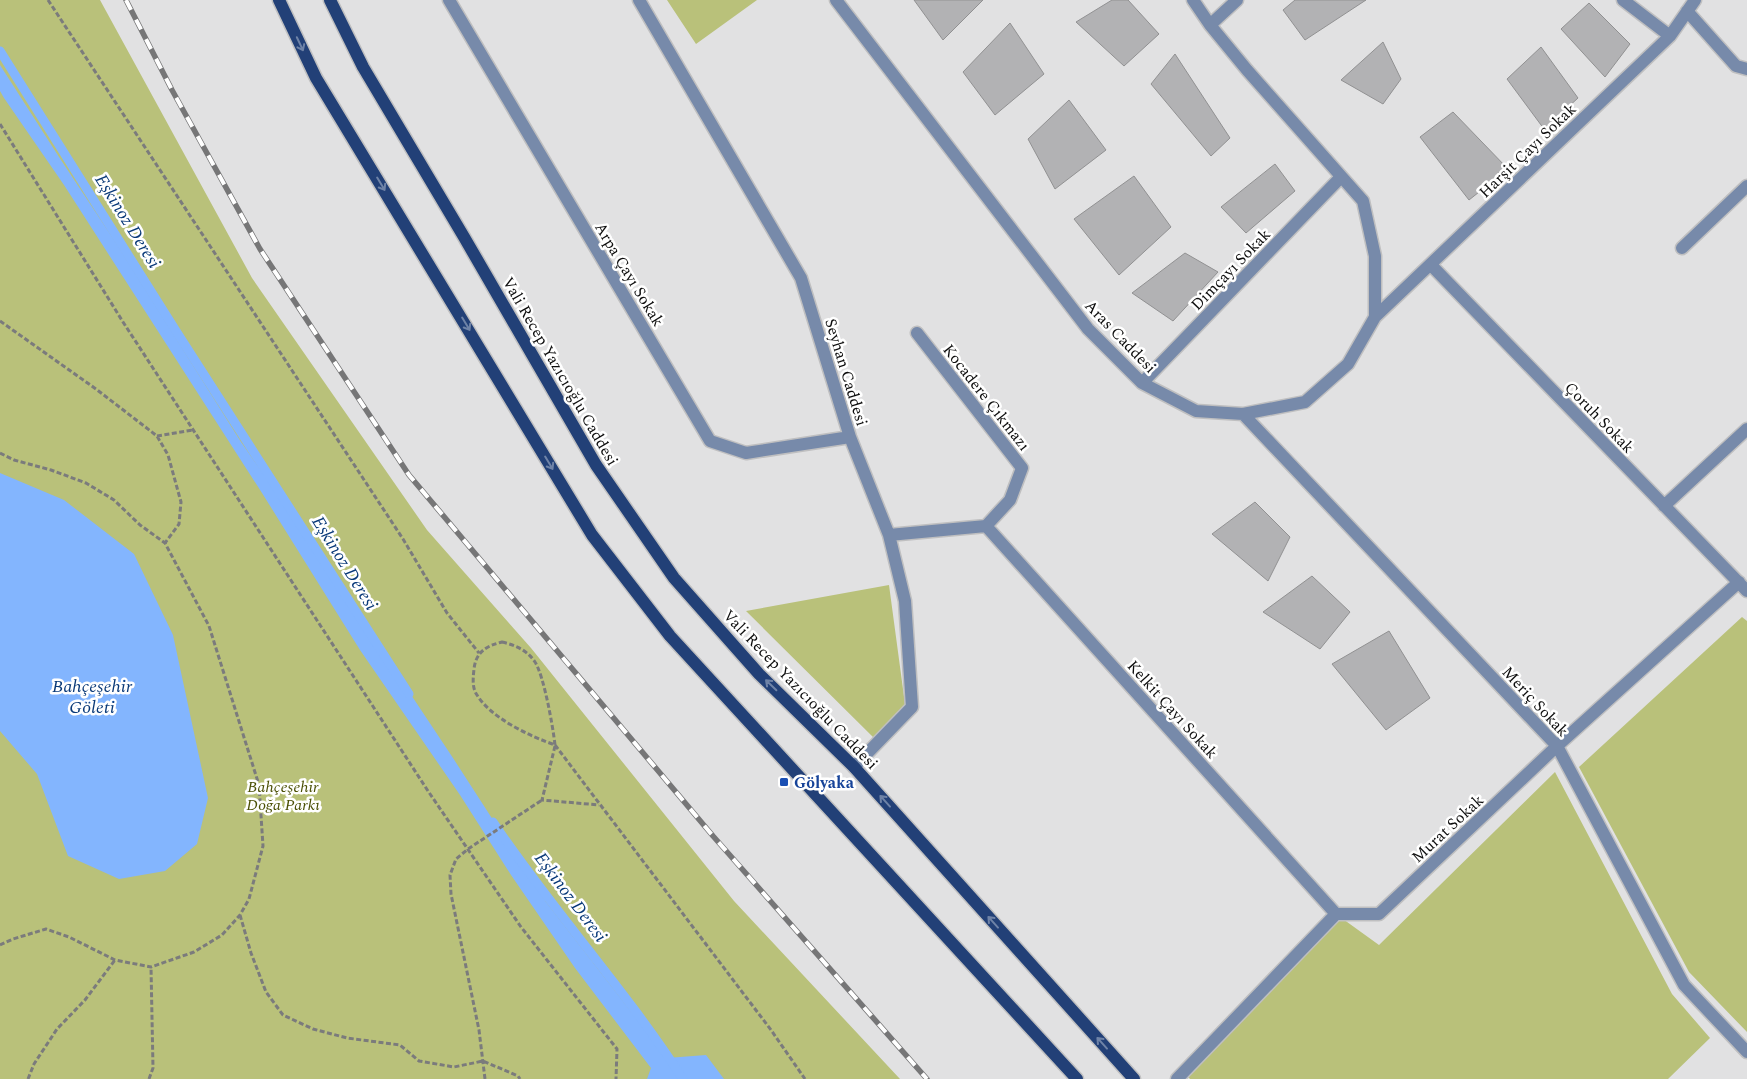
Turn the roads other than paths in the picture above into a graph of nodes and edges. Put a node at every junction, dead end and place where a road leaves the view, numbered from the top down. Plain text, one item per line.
1 (279, 0) edge
2 (330, 0) edge
3 (449, 0) edge
4 (639, 0) edge
5 (836, 0) edge
6 (1193, 0) edge
7 (1237, 0) edge
8 (1623, 0) edge
9 (1695, 0) edge
10 (1687, 11) junction
11 (1210, 25) junction
12 (1670, 36) junction
13 (1747, 68) edge
14 (1341, 177) junction
15 (1747, 186) edge
16 (1682, 248) dead end
17 (1430, 265) junction
18 (1375, 317) junction
19 (917, 333) dead end
20 (1142, 383) junction
21 (1243, 414) junction
22 (1747, 429) edge
23 (850, 437) junction
24 (1664, 506) junction
25 (986, 526) junction
26 (889, 536) junction
27 (1743, 587) edge
28 (1557, 746) junction
29 (854, 767) junction
30 (1336, 914) junction
31 (1747, 1052) edge
32 (1077, 1079) edge
33 (1134, 1079) edge
34 (1177, 1079) edge

1 -> 32 main road
29 -> 2 main road, Vali Recep Yazıcıoğlu Caddesi
3 - 23 street, Arpa Çayı Sokak
4 - 23 street, Seyhan Caddesi
5 - 20 street, Aras Caddesi
6 - 11 street, Aras Caddesi
7 - 11 street
8 - 12 street
9 - 10 street, Harşit Çayı Sokak
10 - 12 street, Harşit Çayı Sokak
10 - 13 street
11 - 14 street, Aras Caddesi
12 - 17 street, Harşit Çayı Sokak
14 - 18 street, Aras Caddesi
14 - 20 street, Dimçayı Sokak
15 - 16 street
17 - 18 street, Harşit Çayı Sokak
17 - 24 street, Çoruh Sokak
18 - 21 street, Aras Caddesi
19 - 25 street, Kocadere Çıkmazı
20 - 21 street, Aras Caddesi
21 - 28 street, Meriç Sokak
22 - 24 street
23 - 26 street, Seyhan Caddesi
24 - 27 street, Çoruh Sokak
25 - 26 street
25 - 30 street, Kelkit Çayı Sokak
26 - 29 street, Seyhan Caddesi
27 - 28 street, Murat Sokak
28 - 30 street, Murat Sokak
28 - 31 street, Meriç Sokak
33 -> 29 main road, Vali Recep Yazıcıoğlu Caddesi
30 - 34 street

